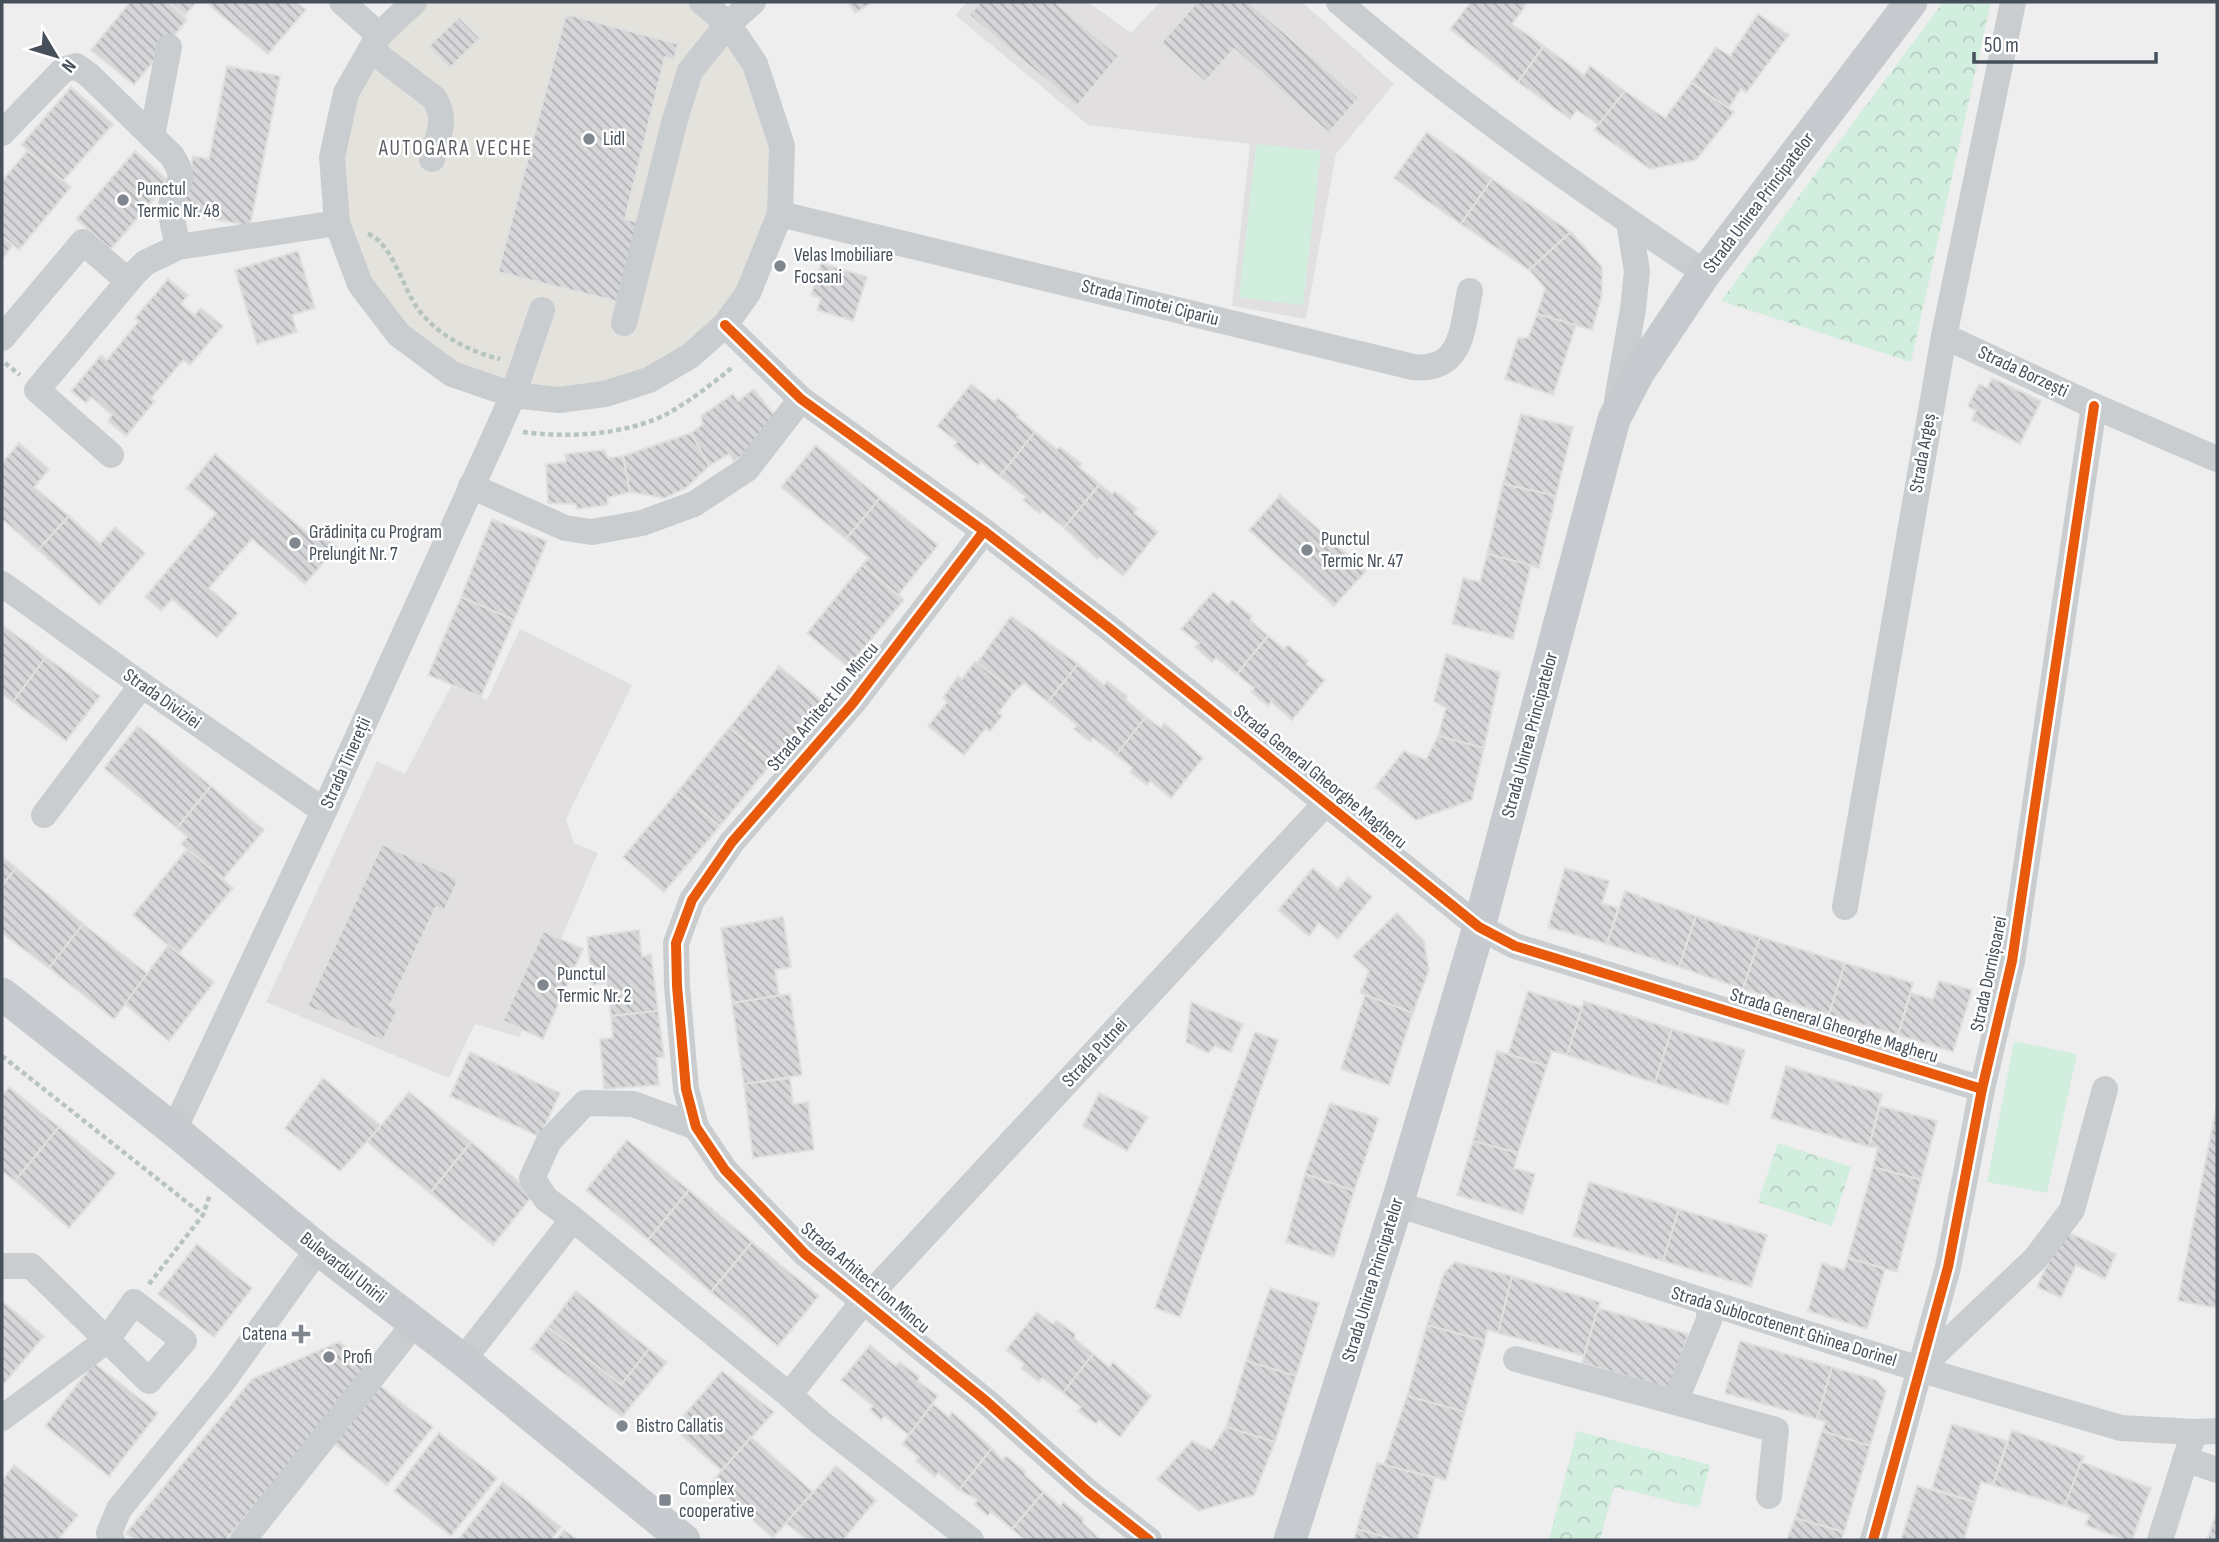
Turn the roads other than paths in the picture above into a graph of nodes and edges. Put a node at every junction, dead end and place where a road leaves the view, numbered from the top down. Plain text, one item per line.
1 (342, 2) edge
2 (414, 2) edge
3 (702, 2) edge
4 (753, 2) edge
5 (1339, 2) edge
6 (1911, 2) edge
7 (2013, 2) edge
8 (728, 24) junction
9 (375, 42) junction
10 (169, 47) dead end
11 (2, 133) edge
12 (152, 136) junction
13 (432, 159) dead end
14 (780, 214) junction
15 (1629, 222) junction
16 (340, 232) junction
17 (178, 247) junction
18 (1705, 273) junction
19 (128, 281) junction
20 (1470, 291) dead end
21 (542, 310) dead end
22 (624, 323) dead end
23 (724, 325) junction
24 (1944, 336) junction
25 (2, 338) edge
26 (513, 395) junction
27 (801, 399) junction
28 (2094, 406) junction
29 (1614, 419) junction
30 (111, 455) dead end
31 (2217, 459) edge
32 (471, 486) junction
33 (984, 531) junction
34 (2, 584) edge
35 (142, 685) junction
36 (1326, 803) junction
37 (324, 811) junction
38 (44, 815) dead end
39 (1845, 907) dead end
40 (1479, 927) junction
41 (2, 994) edge
42 (2105, 1088) dead end
43 (1982, 1089) junction
44 (696, 1127) junction
45 (174, 1130) junction
46 (1397, 1204) junction
47 (573, 1219) junction
48 (318, 1249) junction
49 (2, 1266) edge
50 (863, 1302) junction
51 (1709, 1304) junction
52 (414, 1324) junction
53 (106, 1341) junction
54 (1516, 1359) dead end
55 (463, 1360) junction
56 (1919, 1370) junction
57 (789, 1395) junction
58 (1675, 1402) junction
59 (2, 1418) edge
60 (2206, 1432) edge
61 (2185, 1460) junction
62 (2217, 1469) edge
63 (1769, 1496) dead end
64 (112, 1540) edge
65 (243, 1540) edge
66 (684, 1540) edge
67 (971, 1540) edge
68 (1149, 1540) edge
69 (1290, 1540) edge
70 (1873, 1540) edge
71 (2160, 1540) edge

1 - 9 street
2 - 9 street
3 - 8 street
4 - 8 street
5 - 15 street
6 - 18 main road, Strada Unirea Principatelor
7 - 24 street, Strada Argeș
8 - 14 street
8 - 22 street
9 - 13 street
9 - 16 street
10 - 12 street
11 - 12 street
12 - 17 street
14 - 20 street, Strada Timotei Cipariu
14 - 23 street
15 - 18 street
15 - 29 street
16 - 17 street
16 - 26 street
17 - 19 street
18 - 29 main road, Strada Unirea Principatelor
19 - 25 street
19 - 30 street
21 - 26 street, Strada Tinereții
23 - 26 street
23 - 27 street, Strada General Gheorghe Magheru
24 - 28 street, Strada Borzești
24 - 39 street, Strada Argeș
26 - 32 street, Strada Tinereții
27 - 32 street
27 - 33 street, Strada General Gheorghe Magheru
28 - 31 street, Strada Borzești
28 - 43 street, Strada Dornișoarei
29 - 40 main road, Strada Unirea Principatelor
32 - 37 street, Strada Tinereții
33 - 36 street, Strada General Gheorghe Magheru
33 - 44 street, Strada Arhitect Ion Mincu
34 - 35 street, Strada Diviziei
35 - 37 street, Strada Diviziei
35 - 38 street
36 - 40 street, Strada General Gheorghe Magheru
36 - 50 street, Strada Putnei
37 - 45 street, Strada Tinereții
40 - 43 street, Strada General Gheorghe Magheru
40 - 46 main road, Strada Unirea Principatelor
41 - 45 main road, Bulevardul Unirii
42 - 56 street
43 - 56 street, Strada Dornișoarei
44 - 47 street
44 - 50 street, Strada Arhitect Ion Mincu
45 - 48 main road, Bulevardul Unirii
46 - 51 street, Strada Sublocotenent Ghinea Dorinel
46 - 69 main road, Strada Unirea Principatelor
47 - 55 street
47 - 57 street
48 - 52 main road, Bulevardul Unirii
48 - 64 street
49 - 53 street
50 - 57 street, Strada Putnei
50 - 68 street, Strada Arhitect Ion Mincu
51 - 56 street, Strada Sublocotenent Ghinea Dorinel
51 - 58 street
52 - 55 main road, Bulevardul Unirii
52 - 65 street
53 - 53 street
53 - 59 street
54 - 58 street
55 - 66 main road, Bulevardul Unirii
56 - 60 street, Strada Sublocotenent Ghinea Dorinel
56 - 70 street, Strada Dornișoarei
57 - 67 street
58 - 63 street
60 - 61 street
61 - 62 street
61 - 71 street

